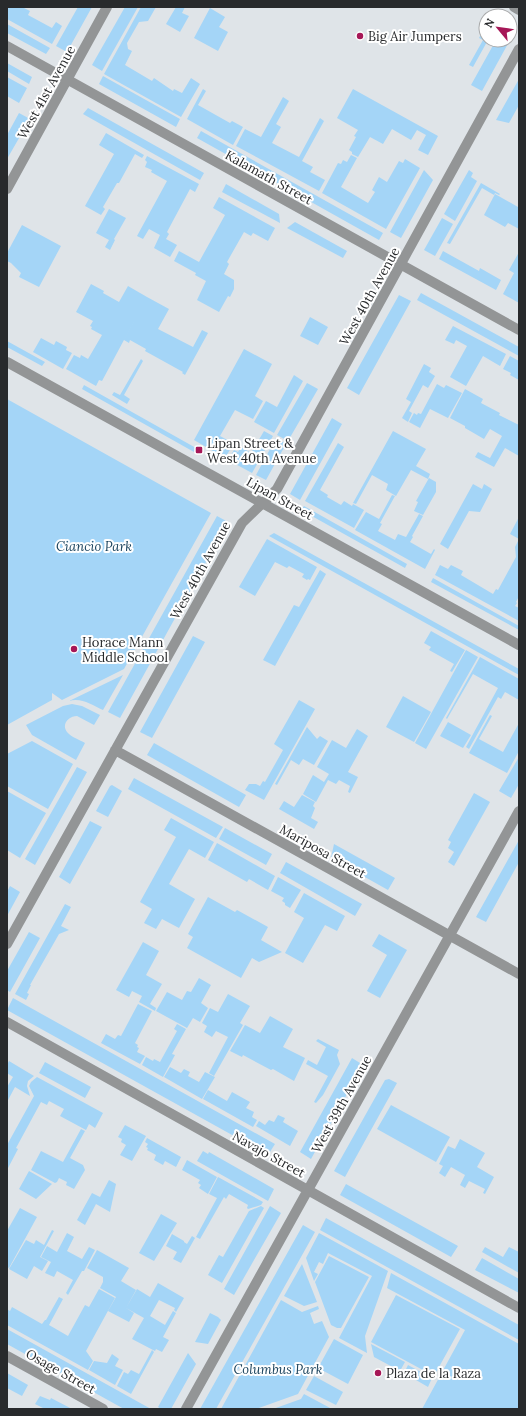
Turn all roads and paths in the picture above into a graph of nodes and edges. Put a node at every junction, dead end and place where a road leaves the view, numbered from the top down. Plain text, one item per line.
1 (107, 7) edge
2 (514, 7) edge
3 (519, 10) edge
4 (7, 46) edge
5 (519, 49) edge
6 (67, 80) junction
7 (7, 189) edge
8 (400, 264) junction
9 (519, 330) edge
10 (7, 362) edge
11 (262, 503) junction
12 (519, 645) edge
13 (115, 750) junction
14 (519, 811) edge
15 (450, 936) junction
16 (7, 944) edge
17 (519, 974) edge
18 (7, 1022) edge
19 (308, 1190) junction
20 (519, 1308) edge
21 (7, 1356) edge
22 (103, 1409) edge
23 (186, 1409) edge

1 - 6 street, West 41st Avenue
2 - 3 street
4 - 6 street, Kalamath Street
5 - 8 street, West 40th Avenue
6 - 7 street, West 41st Avenue
6 - 8 street, Kalamath Street
8 - 9 street, Kalamath Street
8 - 11 street, West 40th Avenue
10 - 11 street, Lipan Street
11 - 12 street, Lipan Street
11 - 13 street, West 40th Avenue
13 - 15 street, Mariposa Street
13 - 16 street, West 40th Avenue
14 - 15 street, West 39th Avenue
15 - 17 street, Mariposa Street
15 - 19 street, West 39th Avenue
18 - 19 street, Navajo Street
19 - 20 street, Navajo Street
19 - 23 street, West 39th Avenue
21 - 22 street, Osage Street

